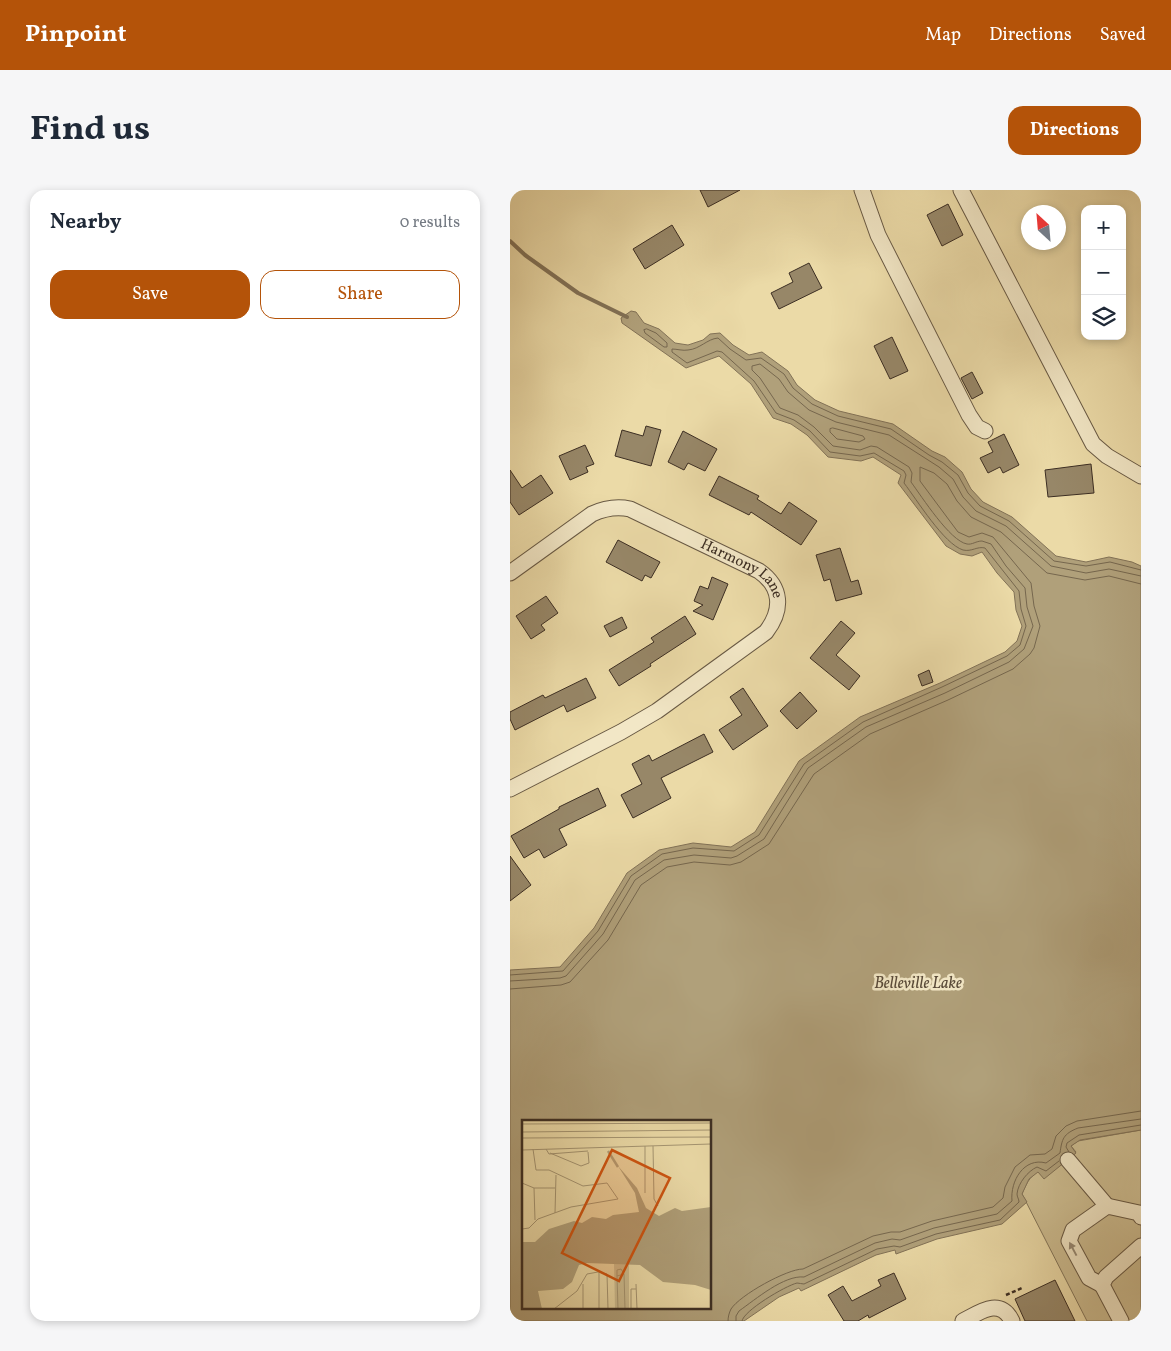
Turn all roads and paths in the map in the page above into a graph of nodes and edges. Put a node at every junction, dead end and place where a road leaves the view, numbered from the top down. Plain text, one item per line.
1 (862, 190) edge
2 (961, 190) edge
3 (985, 431) dead end
4 (1141, 476) edge
5 (510, 573) edge
6 (510, 788) edge
7 (1068, 1160) dead end
8 (1107, 1206) junction
9 (1141, 1217) edge
10 (1141, 1246) edge
11 (1102, 1285) junction
12 (1022, 1288) dead end
13 (1006, 1295) dead end
14 (963, 1321) edge
15 (1012, 1321) edge
16 (1121, 1321) edge

1 - 3 street
2 - 4 street
5 - 6 street, Harmony Lane
7 - 8 street
8 - 9 street
11 -> 8 street
10 - 11 street
11 - 16 street
12 - 13 path
14 - 15 street

